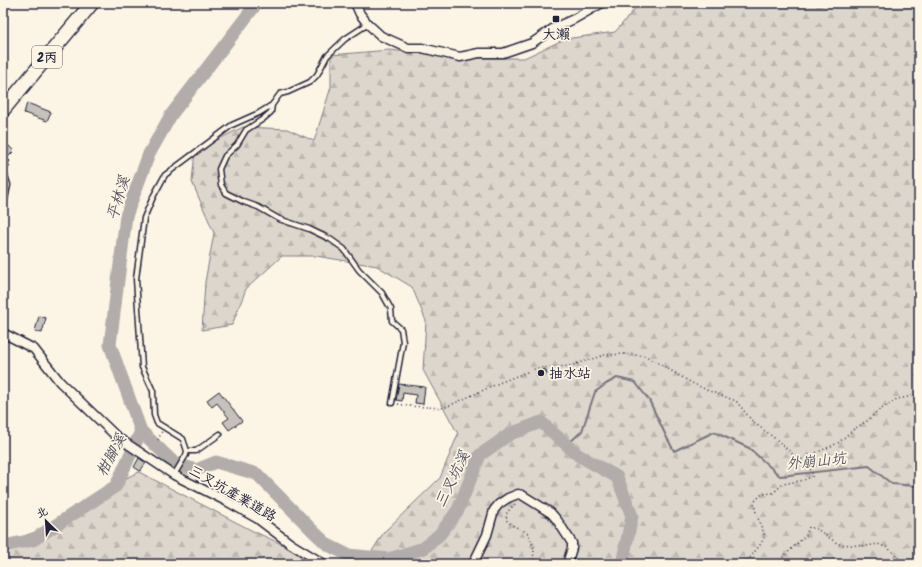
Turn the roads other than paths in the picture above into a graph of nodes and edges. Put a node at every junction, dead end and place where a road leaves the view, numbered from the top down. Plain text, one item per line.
1 (92, 3) edge
2 (355, 3) edge
3 (602, 3) edge
4 (368, 24) junction
5 (272, 105) junction
6 (3, 110) edge
7 (3, 176) edge
8 (3, 199) edge
9 (3, 333) edge
10 (392, 403) road end
11 (220, 434) dead end
12 (187, 453) junction
13 (174, 474) junction
14 (324, 564) edge
15 (473, 564) edge
16 (567, 564) edge

1 - 6 main road, 2丙
2 - 4 street
3 - 4 street
4 - 5 lane
5 - 10 lane
5 - 12 lane
7 - 8 street
9 - 13 street, 三叉坑產業道路
11 - 12 lane
12 - 13 lane
13 - 14 street, 三叉坑產業道路
15 - 16 street

